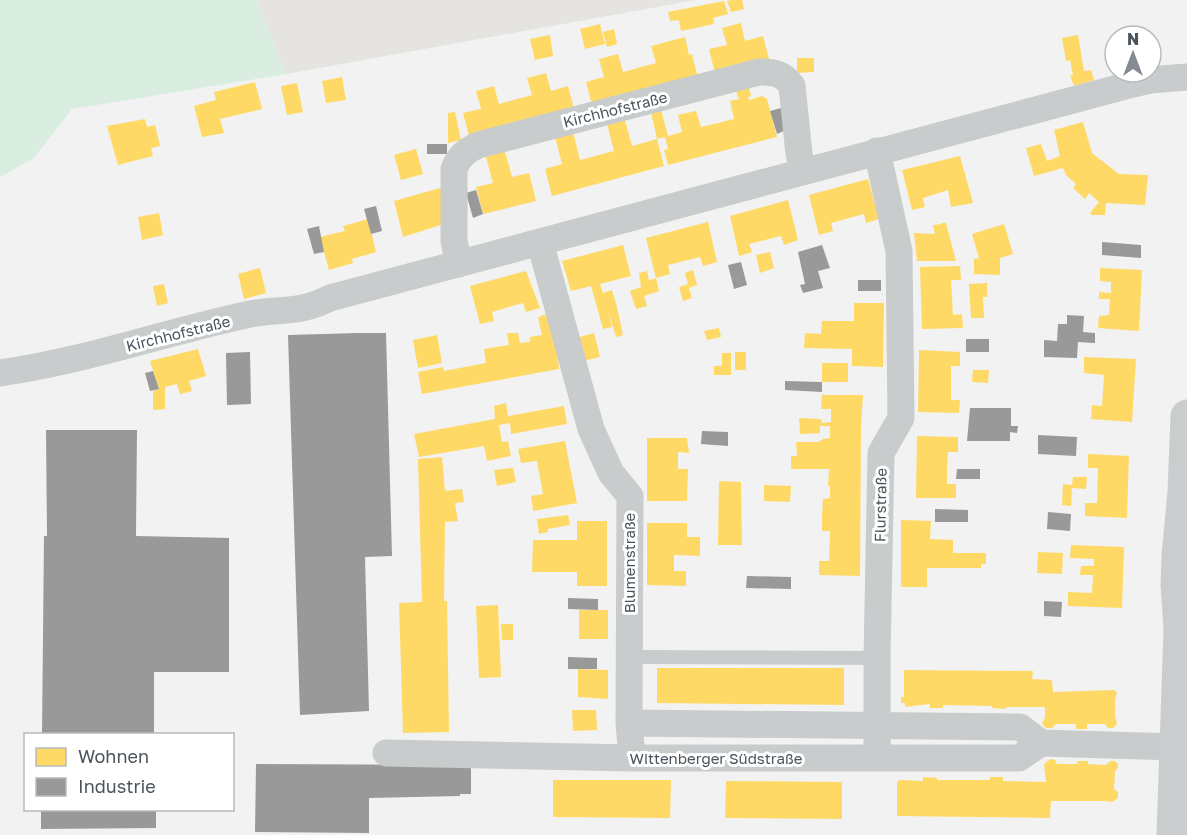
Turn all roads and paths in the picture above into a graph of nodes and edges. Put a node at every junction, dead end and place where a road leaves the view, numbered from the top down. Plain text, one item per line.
1 (1187, 77) edge
2 (877, 152) junction
3 (803, 171) junction
4 (540, 242) junction
5 (459, 264) junction
6 (0, 373) edge
7 (1187, 416) edge
8 (1186, 492) edge
9 (629, 657) junction
10 (877, 658) junction
11 (629, 723) junction
12 (877, 726) junction
13 (1041, 743) junction
14 (1177, 747) junction
15 (386, 753) dead end
16 (632, 758) junction
17 (877, 758) junction
18 (1173, 835) edge

1 - 2 street, Kirchhofstraße
2 - 3 street, Kirchhofstraße
2 - 10 street, Flurstraße
3 - 4 street, Kirchhofstraße
3 - 5 street, Kirchhofstraße
4 - 5 street, Kirchhofstraße
4 - 9 street, Blumenstraße
5 - 6 street, Kirchhofstraße
7 - 8 main road
8 - 14 main road
9 - 10 lane
9 - 11 street, Blumenstraße
10 - 12 street, Flurstraße
11 - 12 street
11 - 16 street, Blumenstraße
12 - 13 street
12 - 17 street, Flurstraße
13 - 14 street
13 - 17 street, Wittenberger Südstraße
14 - 18 main road
15 - 16 street, Wittenberger Südstraße
16 - 17 street, Wittenberger Südstraße

